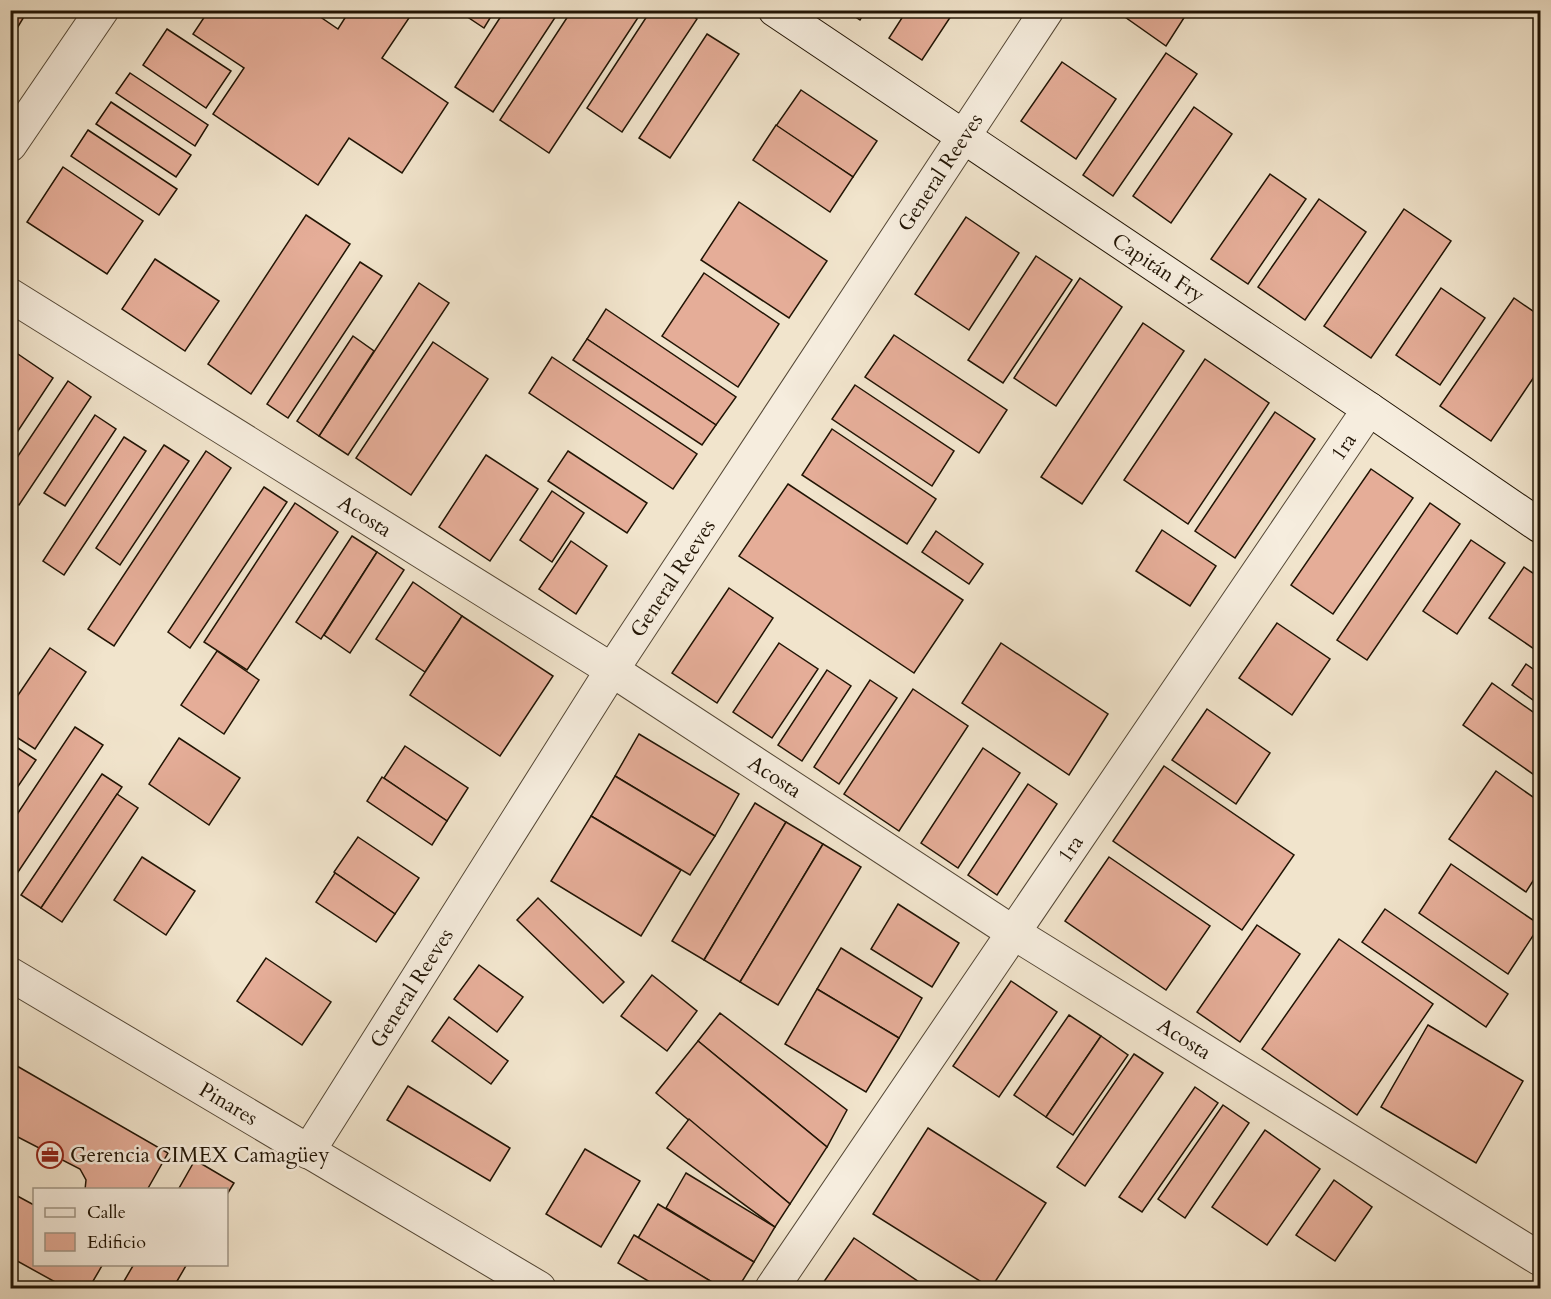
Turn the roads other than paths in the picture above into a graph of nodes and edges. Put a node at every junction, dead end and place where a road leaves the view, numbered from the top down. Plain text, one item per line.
1 (102, 10) edge
2 (775, 10) edge
3 (1047, 10) edge
4 (962, 136) junction
5 (10, 145) edge
6 (10, 294) edge
7 (1369, 409) junction
8 (1540, 526) edge
9 (612, 670) junction
10 (1014, 933) junction
11 (10, 974) edge
12 (308, 1152) junction
13 (1540, 1259) edge
14 (539, 1288) edge
15 (772, 1288) edge

1 - 5 street
2 - 4 street, Capitán Fry
3 - 4 street, General Reeves
4 - 7 street, Capitán Fry
4 - 9 street, General Reeves
6 - 9 street, Acosta
7 - 8 street, Capitán Fry
7 - 10 street, 1ra
9 - 10 street, Acosta
9 - 12 street, General Reeves
10 - 13 street, Acosta
10 - 15 street, 1ra
11 - 12 street, Pinares
12 - 14 street, Pinares

